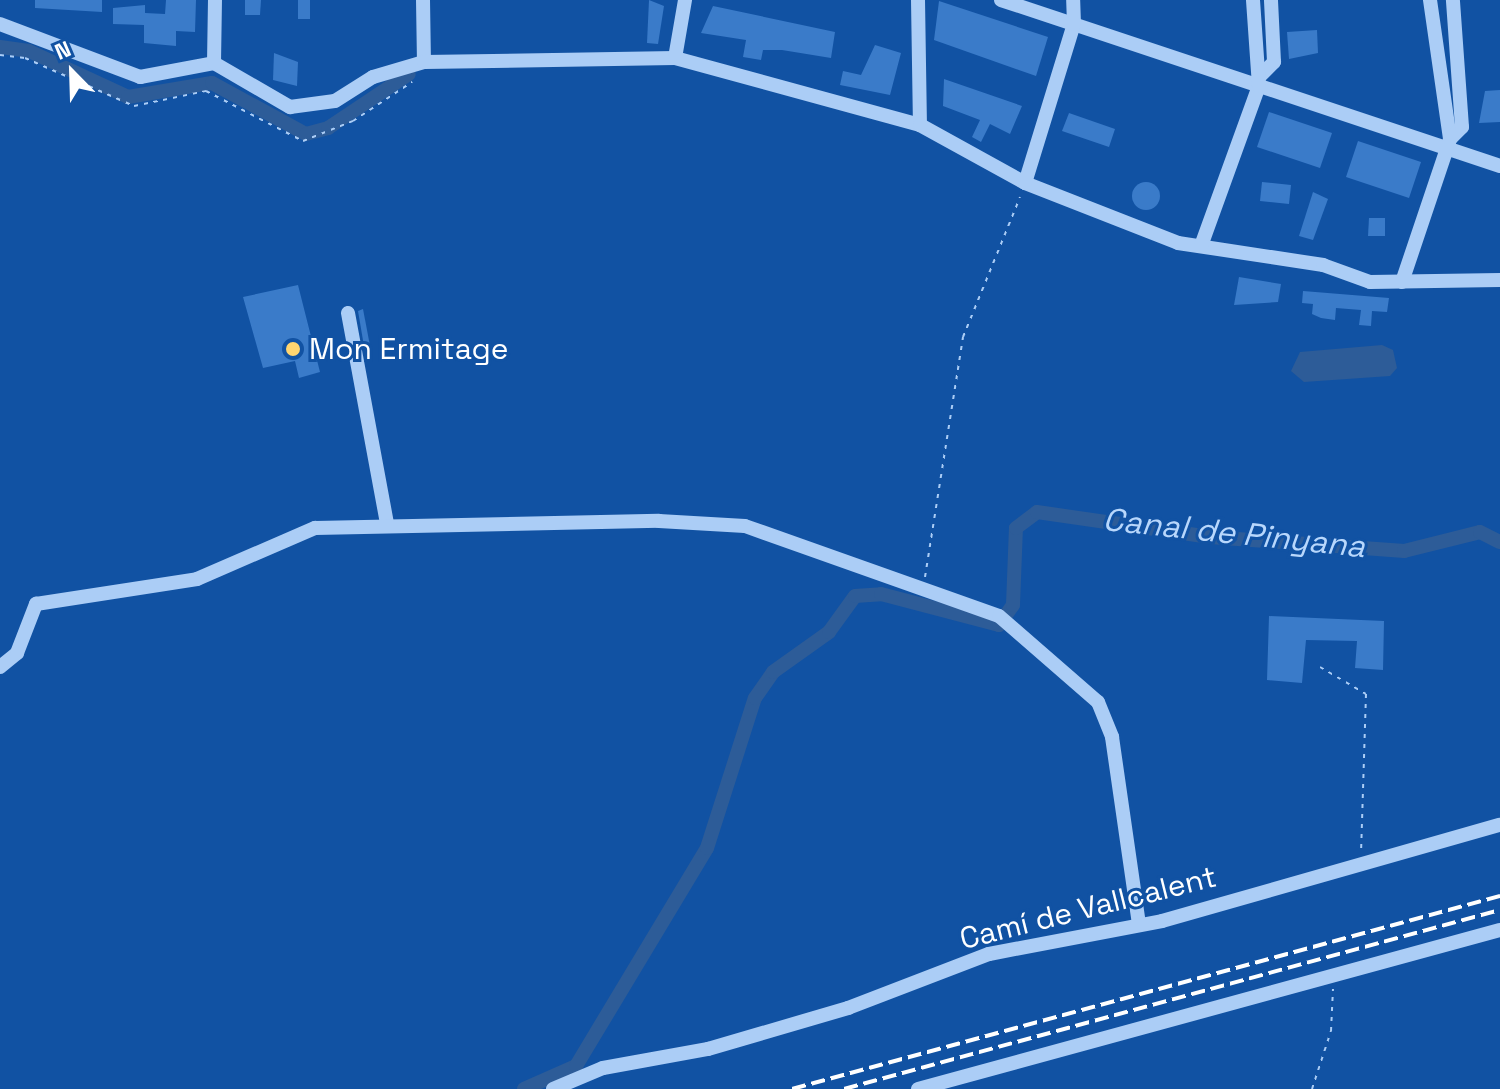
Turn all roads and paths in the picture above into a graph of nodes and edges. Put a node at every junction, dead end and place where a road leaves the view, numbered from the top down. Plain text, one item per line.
1 (215, 0) edge
2 (423, 0) edge
3 (685, 0) edge
4 (918, 0) edge
5 (1001, 0) edge
6 (1031, 0) edge
7 (1088, 0) edge
8 (1253, 0) edge
9 (1271, 0) edge
10 (1430, 0) edge
11 (1453, 0) edge
12 (1074, 13) edge
13 (0, 24) edge
14 (0, 55) edge
15 (675, 58) junction
16 (424, 62) junction
17 (214, 63) junction
18 (1260, 81) junction
19 (920, 125) junction
20 (1449, 144) junction
21 (1500, 156) edge
22 (1500, 166) edge
23 (1025, 183) junction
24 (1201, 246) junction
25 (1500, 280) edge
26 (1402, 282) junction
27 (348, 313) dead end
28 (387, 523) junction
29 (923, 590) junction
30 (0, 667) edge
31 (1320, 667) dead end
32 (1500, 825) edge
33 (1361, 859) junction
34 (1139, 925) junction
35 (1500, 930) edge
36 (1334, 975) junction
37 (553, 1089) edge
38 (918, 1089) edge
39 (1312, 1089) edge

1 - 17 street
2 - 16 street
3 - 15 street
4 - 19 street
5 - 12 street
6 - 12 street
7 - 12 street
8 - 18 street
9 - 18 street
10 - 20 street
11 - 20 street
12 - 18 street
12 - 23 street
13 - 17 street
14 - 16 path
15 - 16 street
15 - 19 street
16 - 17 street
18 - 20 street
18 - 24 street
19 - 23 street
20 - 21 street
20 - 22 street
20 - 26 street
23 - 24 street
23 - 29 path
24 - 26 street
25 - 26 street
27 - 28 street
28 - 29 street
28 - 30 street
29 - 34 street
31 - 33 path
32 - 33 street, Camí de Vallcalent
33 - 34 street, Camí de Vallcalent
34 - 37 street, Camí de Vallcalent
35 - 36 street
36 - 38 street
36 - 39 path

